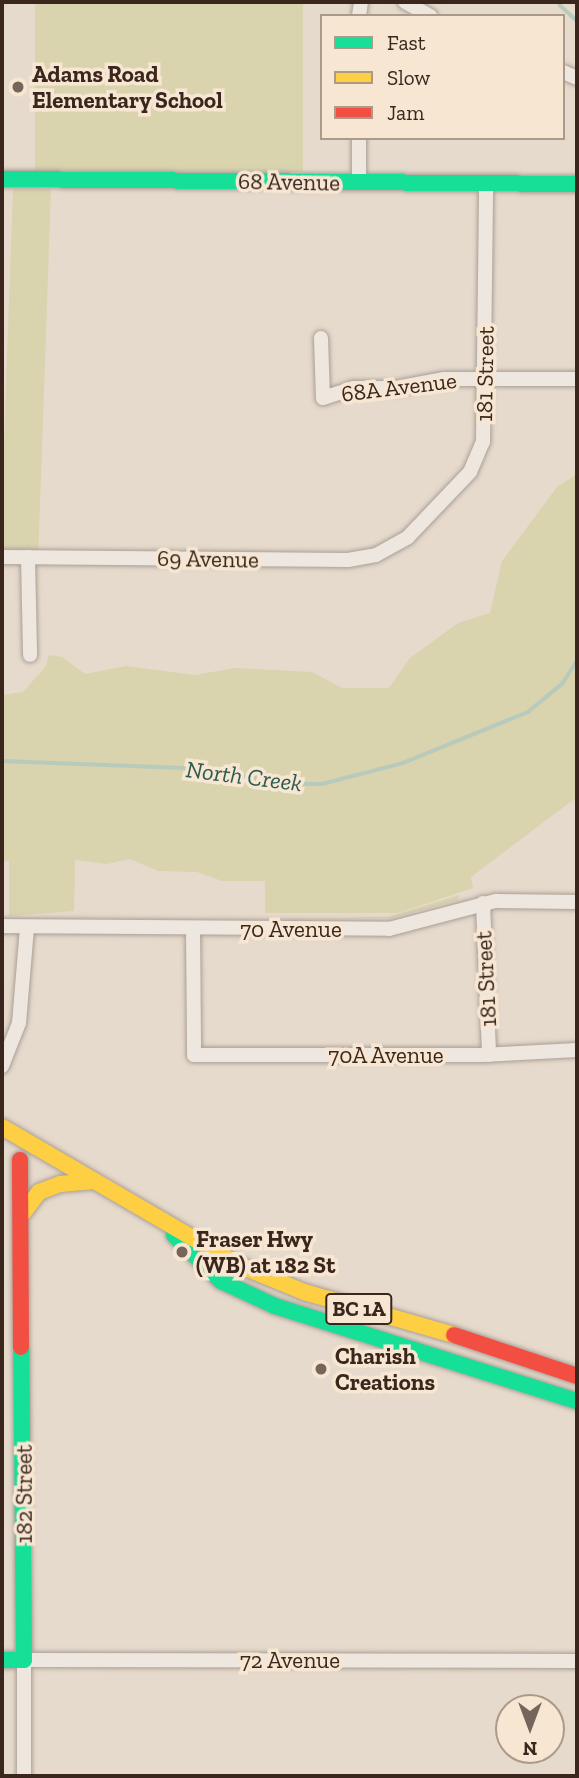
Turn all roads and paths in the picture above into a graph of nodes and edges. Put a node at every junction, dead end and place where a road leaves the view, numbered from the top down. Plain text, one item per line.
1 (405, 2) edge
2 (426, 14) edge
3 (359, 140) edge
4 (2, 179) edge
5 (359, 183) junction
6 (486, 183) junction
7 (577, 184) edge
8 (321, 338) dead end
9 (486, 379) junction
10 (577, 379) edge
11 (408, 537) joint
12 (2, 557) edge
13 (28, 558) junction
14 (30, 655) dead end
15 (577, 902) edge
16 (483, 903) junction
17 (2, 926) edge
18 (27, 928) junction
19 (193, 928) junction
20 (577, 1050) edge
21 (489, 1055) junction
22 (2, 1066) edge
23 (2, 1127) edge
24 (20, 1160) dead end
25 (94, 1181) junction
26 (24, 1212) junction
27 (152, 1215) junction
28 (577, 1376) edge
29 (577, 1401) edge
30 (2, 1660) edge
31 (24, 1660) junction
32 (577, 1661) edge
33 (24, 1776) edge

1 - 2 street
3 - 5 street
4 - 5 street, 68 Avenue
5 - 6 street, 68 Avenue
6 - 7 street, 68 Avenue
6 - 9 street, 181 Street
8 - 9 street, 68A Avenue
9 - 10 street, 68A Avenue
9 - 11 street, 181 Street
11 - 13 street, 69 Avenue
12 - 13 street, 69 Avenue
13 - 14 street
15 - 16 street, 70 Avenue
16 - 19 street, 70 Avenue
16 - 21 street, 181 Street
17 - 18 street, 70 Avenue
18 - 19 street, 70 Avenue
18 - 22 street
19 - 21 street, 70A Avenue
20 - 21 street, 70A Avenue
23 - 25 street, BC 1A
24 - 26 street, 182 Street
25 - 26 street
25 - 27 street, BC 1A
26 - 31 street, 182 Street
27 - 28 street, BC 1A
27 - 29 street, BC 1A
30 - 31 street, 72 Avenue
31 - 32 street, 72 Avenue
31 - 33 street, 182 Street

